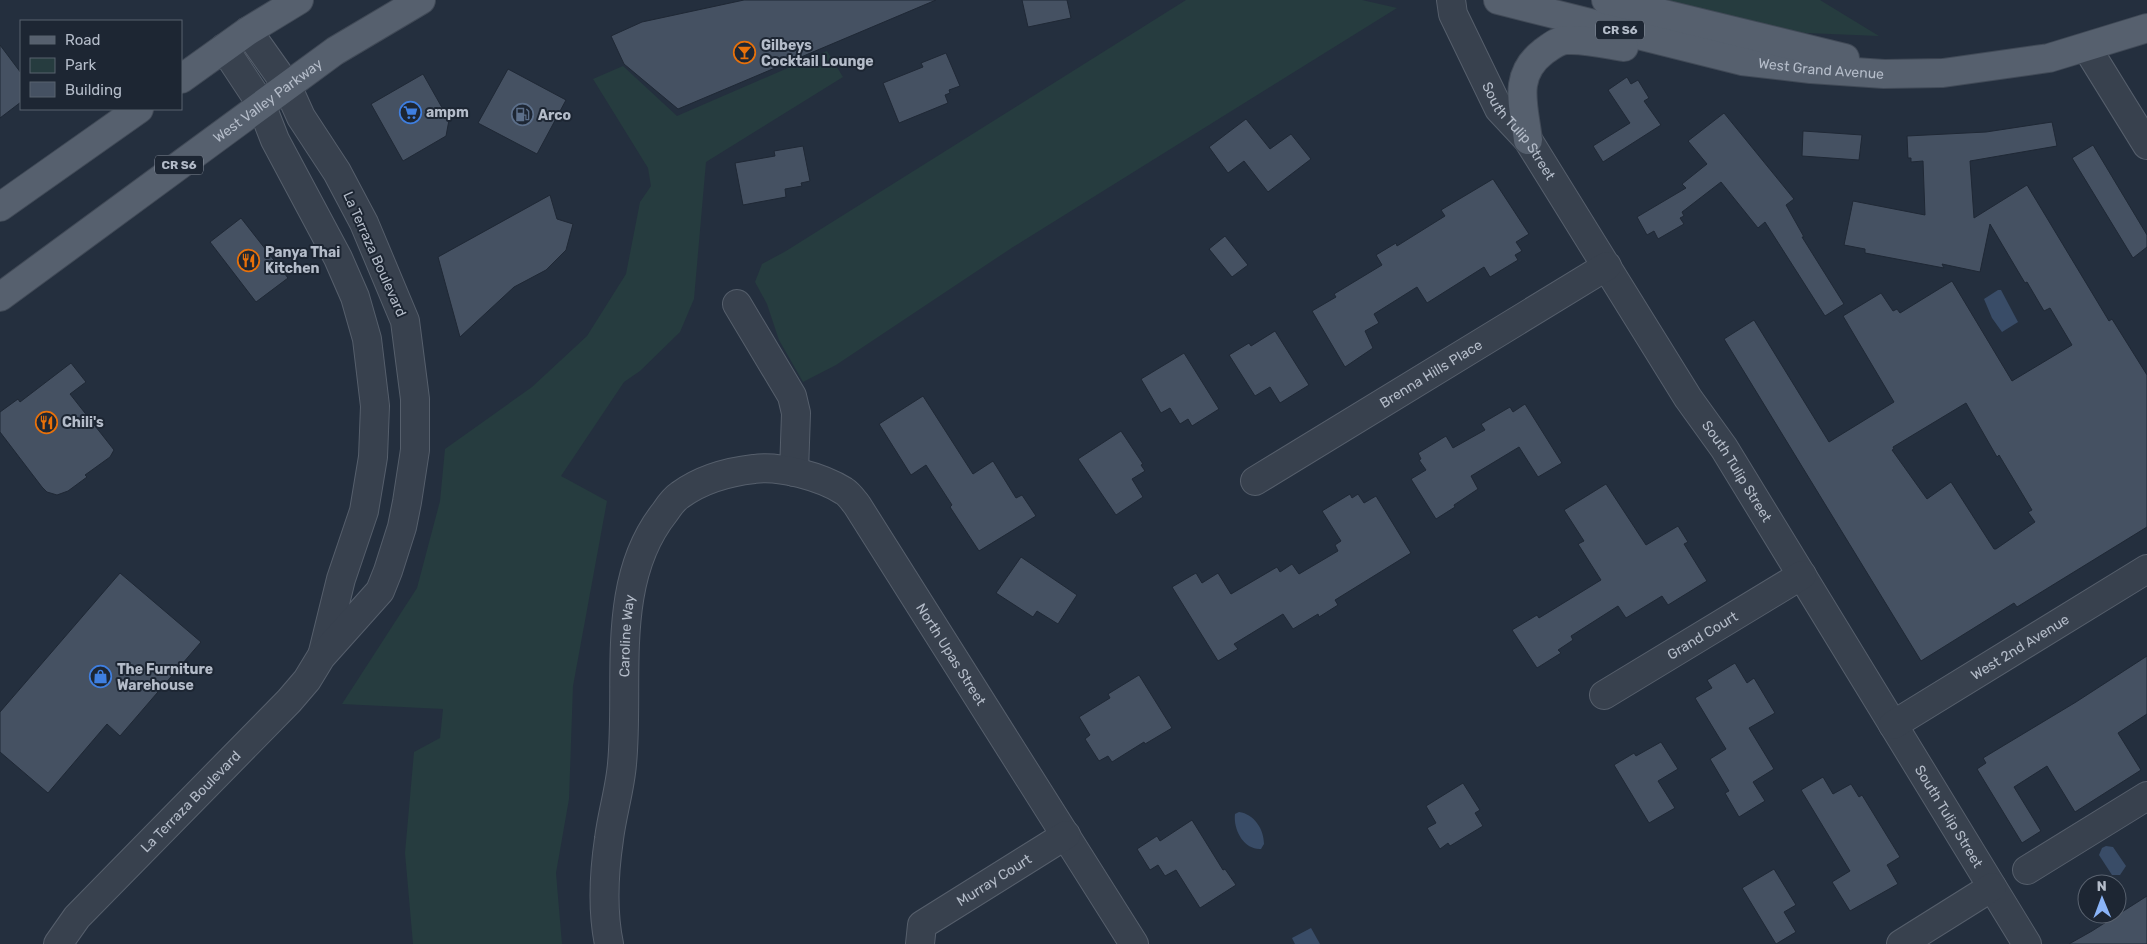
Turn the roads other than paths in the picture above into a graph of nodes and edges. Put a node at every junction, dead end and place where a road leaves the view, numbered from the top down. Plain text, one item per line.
1 (299, 0) edge
2 (421, 0) edge
3 (1450, 0) edge
4 (1498, 0) edge
5 (1606, 0) edge
6 (2147, 28) edge
7 (248, 31) junction
8 (224, 48) junction
9 (2087, 48) junction
10 (1742, 61) junction
11 (1908, 74) junction
12 (182, 78) edge
13 (287, 86) junction
14 (261, 104) junction
15 (138, 110) edge
16 (1528, 140) junction
17 (2147, 145) edge
18 (0, 207) edge
19 (1606, 266) junction
20 (0, 297) edge
21 (737, 304) dead end
22 (794, 472) junction
23 (1255, 481) dead end
24 (828, 483) joint
25 (2147, 569) edge
26 (1802, 575) junction
27 (322, 657) junction
28 (1604, 695) dead end
29 (1893, 725) junction
30 (2147, 796) edge
31 (1066, 835) junction
32 (2027, 870) dead end
33 (1992, 887) junction
34 (921, 935) edge
35 (58, 944) edge
36 (608, 944) edge
37 (1134, 944) edge
38 (1901, 944) edge
39 (2027, 944) edge

1 - 7 main road
2 - 13 main road, West Valley Parkway / CR S6
3 - 16 street, South Tulip Street
4 - 10 main road, West Grand Avenue / CR S6
5 - 11 main road
6 - 9 main road, West Grand Avenue / CR S6
7 - 8 main road
7 - 13 street, La Terraza Boulevard
8 - 12 main road
8 - 14 street, La Terraza Boulevard
9 - 11 main road, West Grand Avenue / CR S6
9 - 17 street
10 - 11 main road, West Grand Avenue / CR S6
10 - 16 main road
13 - 14 main road, West Valley Parkway / CR S6
13 - 27 street, La Terraza Boulevard
14 - 20 main road, West Valley Parkway / CR S6
14 - 27 street, La Terraza Boulevard
15 - 18 main road
16 - 19 street, South Tulip Street
19 - 23 street, Brenna Hills Place
19 - 26 street, South Tulip Street
21 - 22 street
22 - 24 street, Caroline Way
22 - 36 street, Caroline Way
24 - 31 street, North Upas Street
25 - 29 street, West 2nd Avenue
26 - 28 street, Grand Court
26 - 29 street, South Tulip Street
27 - 35 street, La Terraza Boulevard
29 - 33 street, South Tulip Street
30 - 32 street
31 - 34 street, Murray Court
31 - 37 street, North Upas Street
33 - 38 street
33 - 39 street, South Tulip Street

